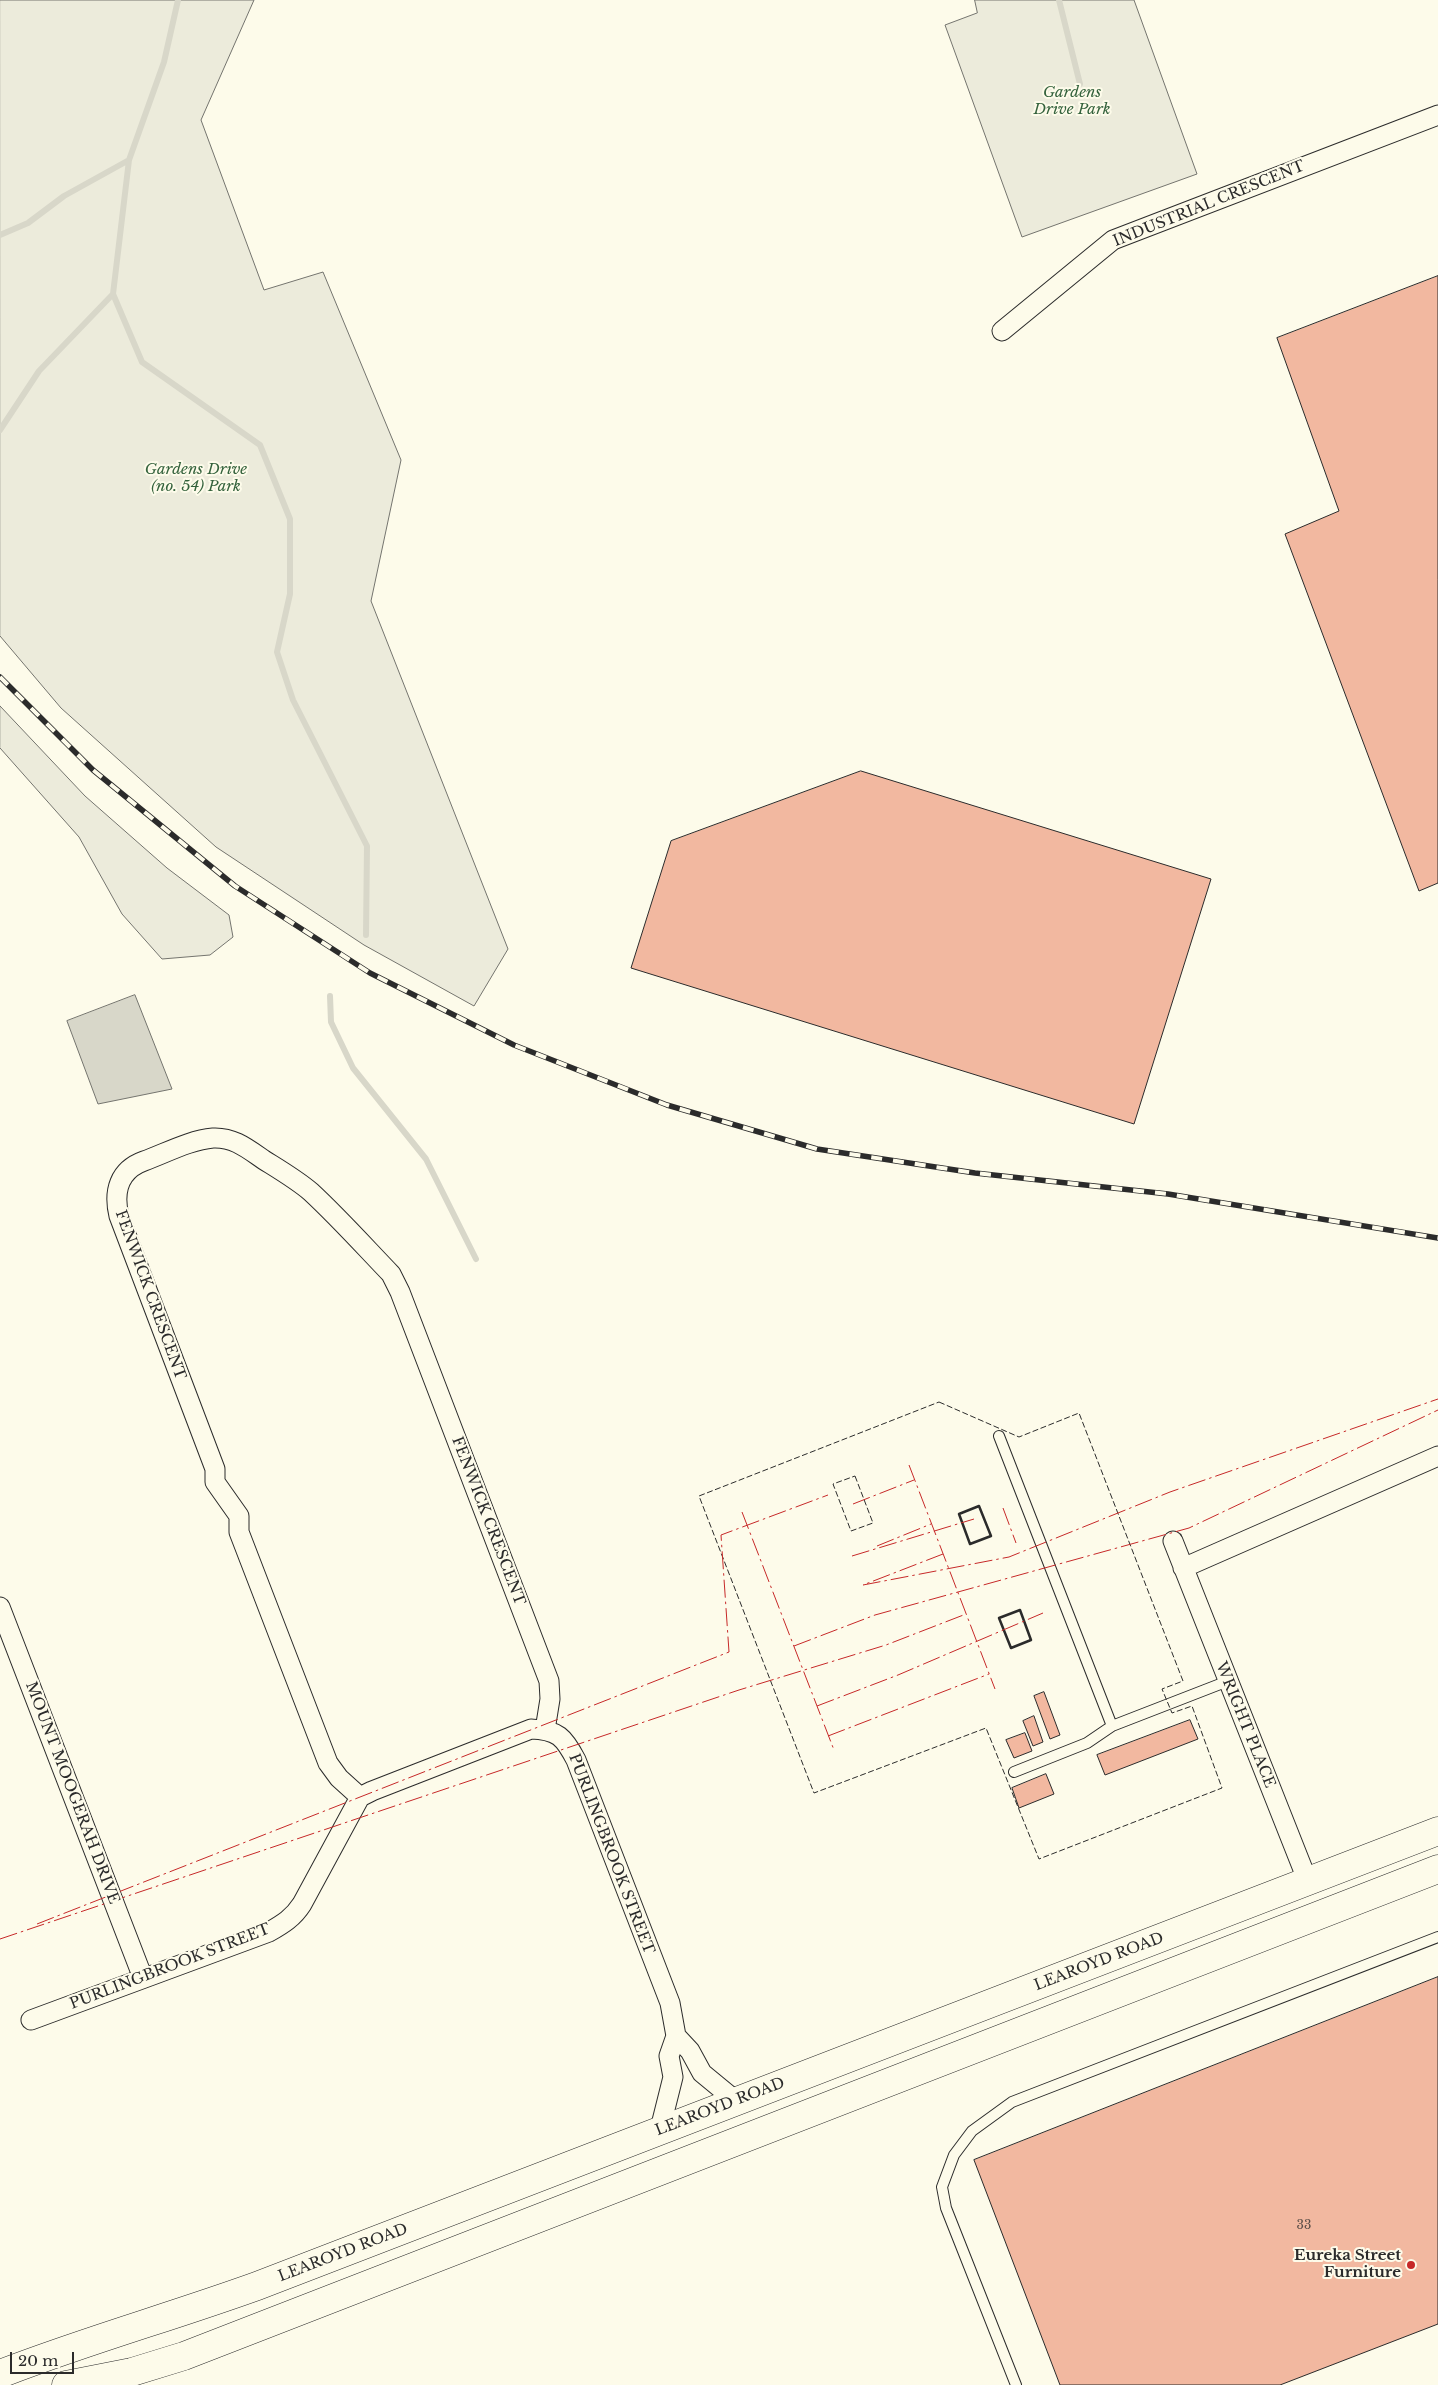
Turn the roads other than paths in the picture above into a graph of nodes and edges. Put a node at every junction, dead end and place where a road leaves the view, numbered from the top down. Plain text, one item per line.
1 (1438, 115) edge
2 (1002, 330) dead end
3 (999, 1436) dead end
4 (1438, 1456) edge
5 (1173, 1541) dead end
6 (1183, 1568) junction
7 (0, 1607) edge
8 (1228, 1681) junction
9 (1112, 1726) junction
10 (545, 1730) junction
11 (1014, 1772) dead end
12 (360, 1797) junction
13 (1438, 1831) edge
14 (1438, 1869) edge
15 (1308, 1882) junction
16 (1438, 1937) edge
17 (143, 1978) junction
18 (30, 2020) dead end
19 (676, 2036) junction
20 (736, 2101) junction
21 (660, 2129) junction
22 (1, 2371) edge
23 (129, 2379) edge
24 (66, 2385) edge
25 (1016, 2385) edge

1 - 2 street, INDUSTRIAL CRESCENT
3 - 9 lane
4 - 6 street
5 - 6 street, WRIGHT PLACE
6 - 8 street, WRIGHT PLACE
7 - 17 street, MOUNT MOOGERAH DRIVE
8 - 9 lane
8 - 15 street, WRIGHT PLACE
9 - 11 lane
10 - 12 street
10 - 12 street, FENWICK CRESCENT
10 - 19 street, PURLINGBROOK STREET
12 - 17 street, PURLINGBROOK STREET
13 - 15 main road, LEAROYD ROAD
14 - 23 main road
15 - 20 main road, LEAROYD ROAD
16 - 25 lane
17 - 18 street, PURLINGBROOK STREET
19 - 20 street, PURLINGBROOK STREET
19 - 21 street, PURLINGBROOK STREET
20 - 21 main road, LEAROYD ROAD
21 - 22 main road, LEAROYD ROAD
23 - 24 main road

